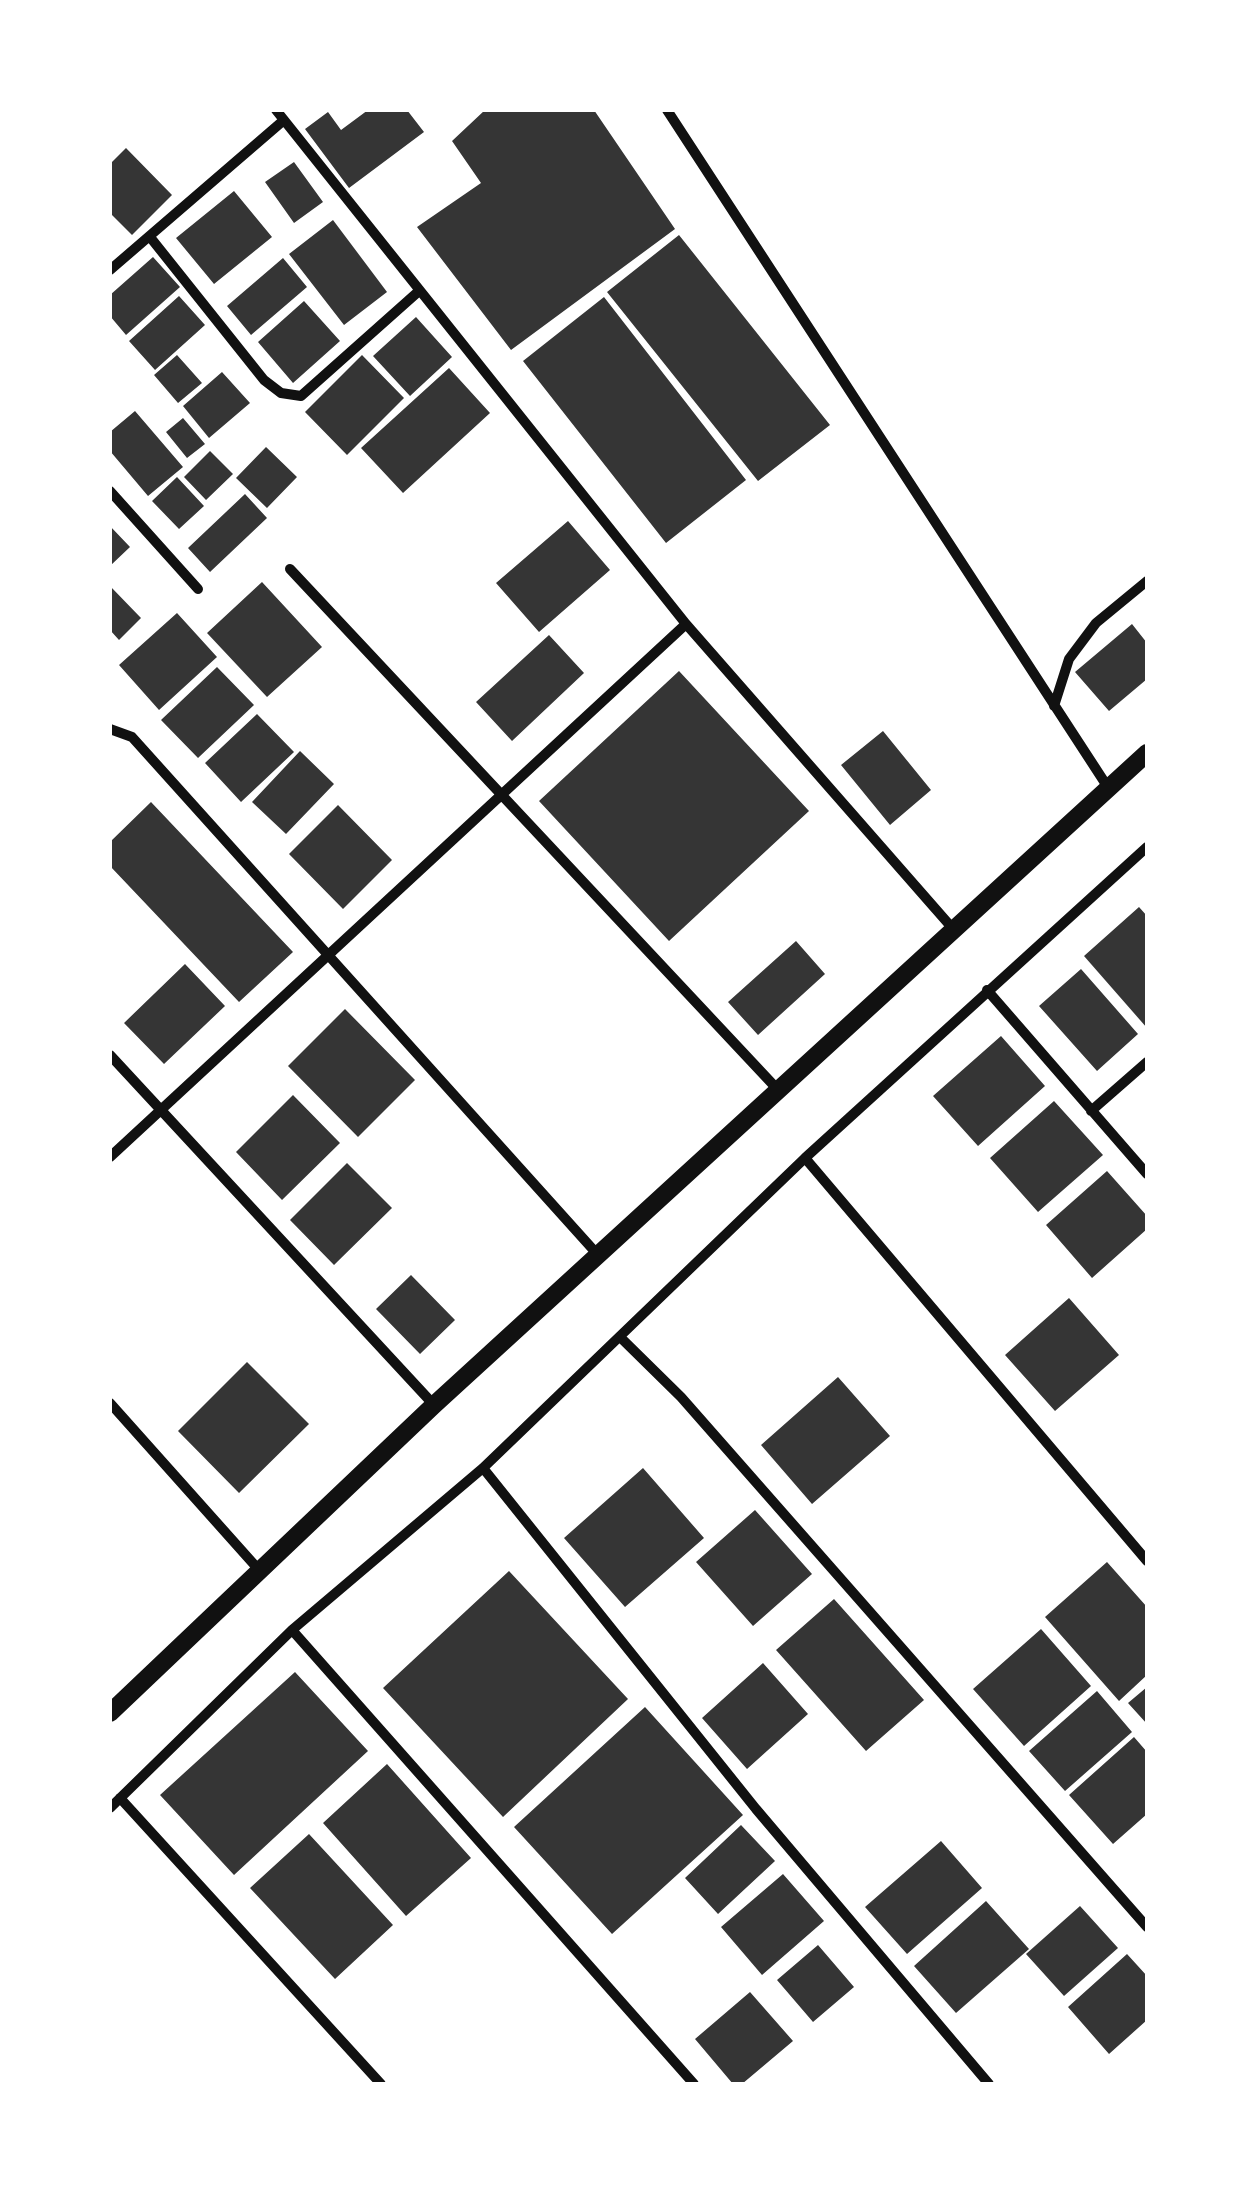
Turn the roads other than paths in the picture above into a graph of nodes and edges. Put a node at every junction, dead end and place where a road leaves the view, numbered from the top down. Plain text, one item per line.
1 (667, 110) edge
2 (280, 115) edge
3 (150, 237) junction
4 (110, 270) edge
5 (418, 290) junction
6 (110, 491) edge
7 (290, 569) dead end
8 (1147, 581) edge
9 (198, 588) dead end
10 (686, 624) junction
11 (1054, 706) junction
12 (110, 729) edge
13 (1147, 753) edge
14 (1108, 789) junction
15 (499, 797) junction
16 (1147, 847) edge
17 (956, 932) junction
18 (330, 954) junction
19 (987, 990) junction
20 (110, 1055) edge
21 (1147, 1062) edge
22 (780, 1092) junction
23 (160, 1110) junction
24 (1092, 1111) junction
25 (110, 1157) edge
26 (804, 1158) junction
27 (1147, 1174) edge
28 (598, 1255) junction
29 (620, 1337) junction
30 (110, 1403) edge
31 (434, 1405) junction
32 (484, 1468) junction
33 (1147, 1560) edge
34 (259, 1570) junction
35 (292, 1630) junction
36 (110, 1713) edge
37 (120, 1798) junction
38 (110, 1808) edge
39 (1147, 1927) edge
40 (381, 2084) edge
41 (694, 2084) edge
42 (989, 2084) edge

1 - 11 street
2 - 3 street
2 - 5 street
3 - 4 street
3 - 5 street
5 - 10 street
6 - 9 street
7 - 15 street
8 - 11 street
10 - 15 street
10 - 17 street
11 - 14 street
12 - 18 street
13 - 14 street
14 - 17 street
15 - 18 street
15 - 22 street
16 - 19 street
17 - 22 street
18 - 23 street
18 - 28 street
19 - 24 street
19 - 26 street
20 - 23 street
21 - 24 street
22 - 28 street
23 - 25 street
23 - 31 street
24 - 27 street
26 - 29 street
26 - 33 street
28 - 31 street
29 - 32 street
29 - 39 street
30 - 34 street
31 - 34 street
32 - 35 street
32 - 42 street
34 - 36 street
35 - 37 street
35 - 41 street
37 - 38 street
37 - 40 street

